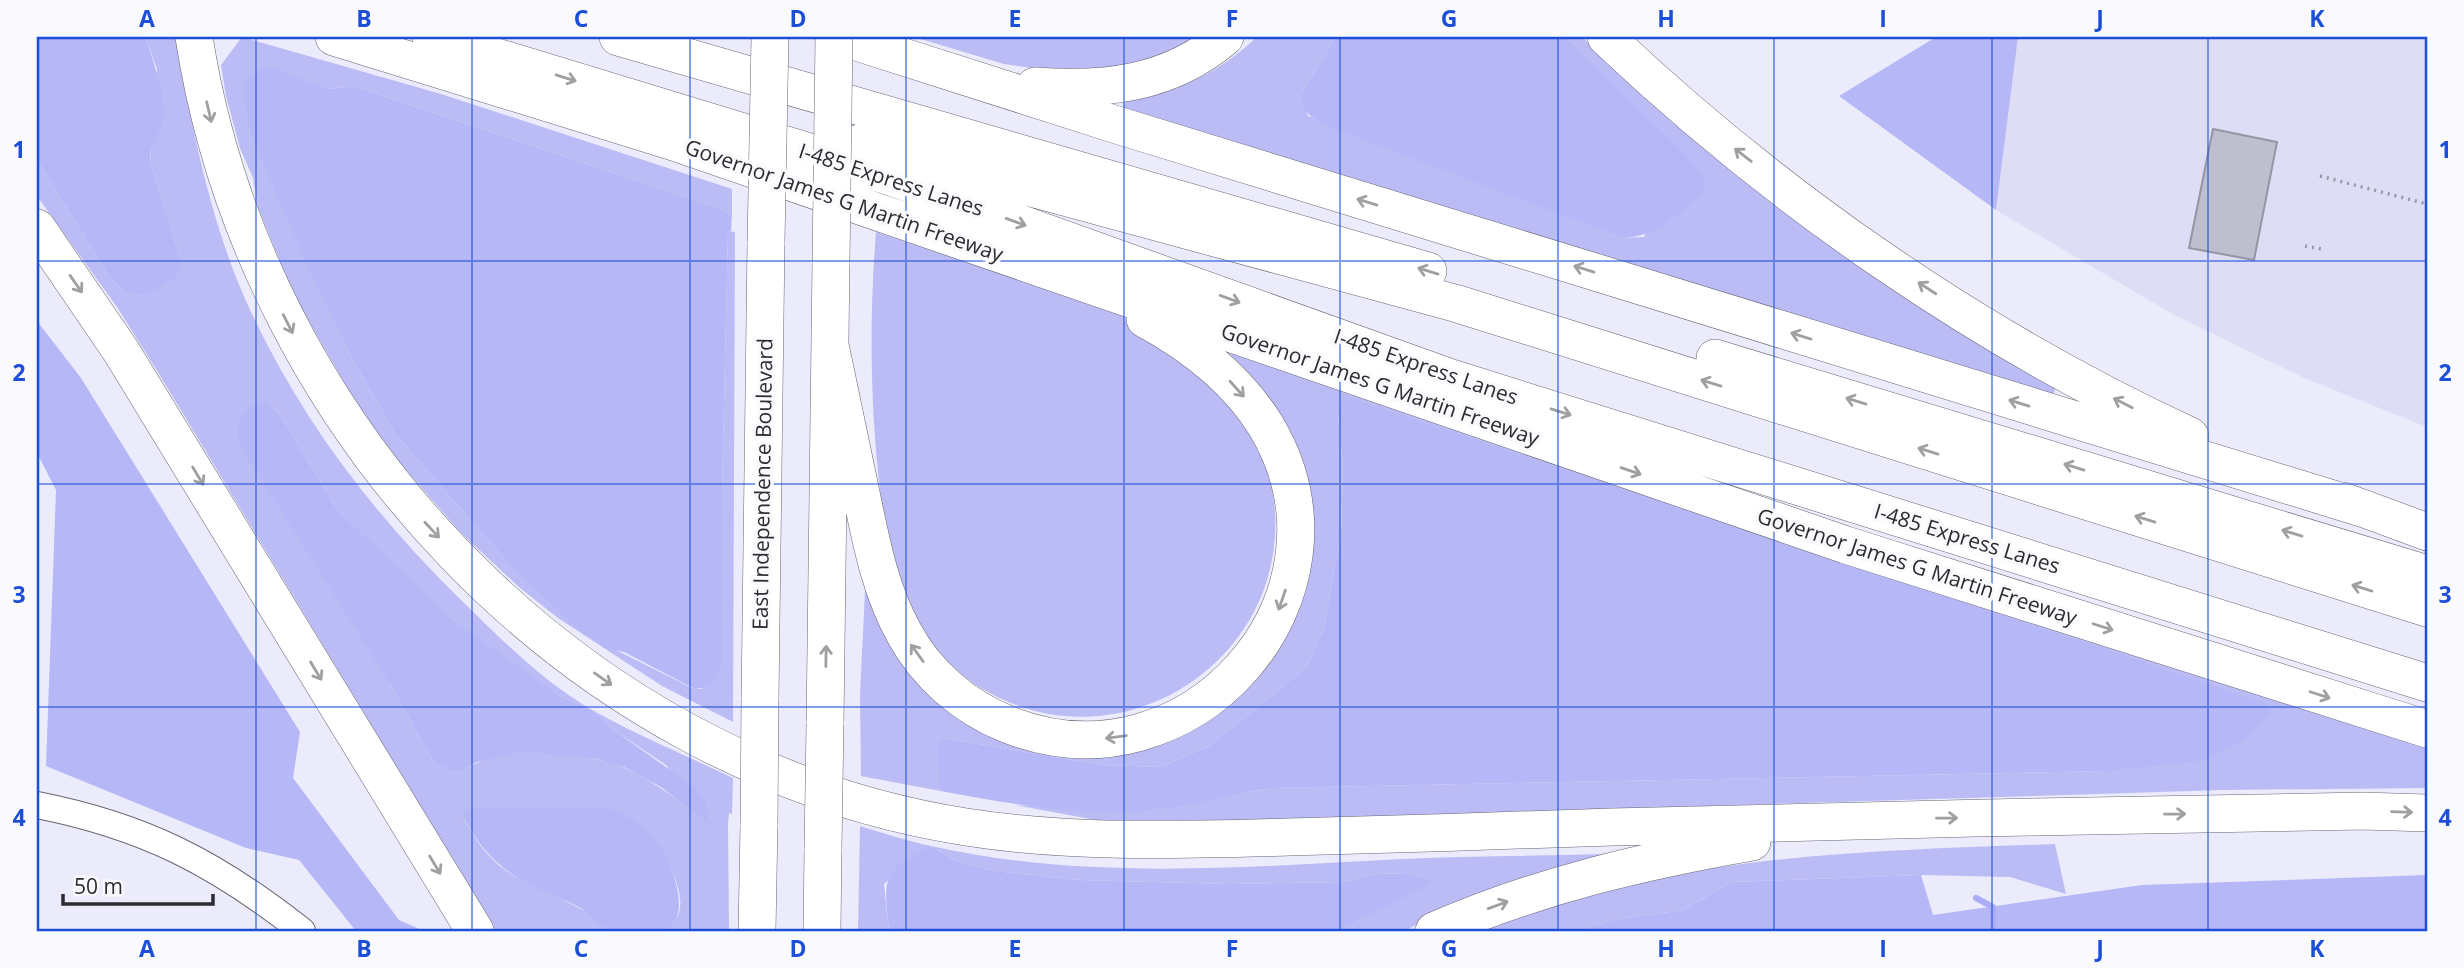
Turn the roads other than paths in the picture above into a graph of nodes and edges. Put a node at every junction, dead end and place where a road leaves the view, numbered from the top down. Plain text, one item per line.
1 (334, 37) edge
2 (431, 37) edge
3 (512, 37) edge
4 (618, 37) edge
5 (769, 37) edge
6 (834, 37) edge
7 (841, 37) edge
8 (1225, 37) edge
9 (1606, 37) edge
10 (195, 41) edge
11 (971, 78) junction
12 (37, 228) edge
13 (1057, 274) junction
14 (830, 345) junction
15 (2365, 509) junction
16 (2427, 532) edge
17 (2427, 575) edge
18 (2427, 608) edge
19 (2427, 682) edge
20 (2427, 729) edge
21 (37, 805) edge
22 (2427, 813) edge
23 (1879, 820) junction
24 (302, 931) edge
25 (475, 931) edge
26 (757, 931) edge
27 (822, 931) edge
28 (1434, 931) edge

1 - 13 highway, Governor James G Martin Freeway
2 -> 19 highway, I-485 Express Lanes
18 -> 3 highway, I-485 Express Lanes
17 -> 4 highway
5 - 26 highway, East Independence Boulevard, bridge
6 - 14 highway, bridge
7 - 11 highway
8 - 11 highway
15 -> 9 highway
10 -> 23 highway
15 -> 11 highway
12 -> 25 highway
13 -> 14 highway
13 -> 20 highway, Governor James G Martin Freeway
27 -> 14 highway, bridge
15 - 16 highway
21 - 24 street
23 -> 22 highway
28 -> 23 highway

